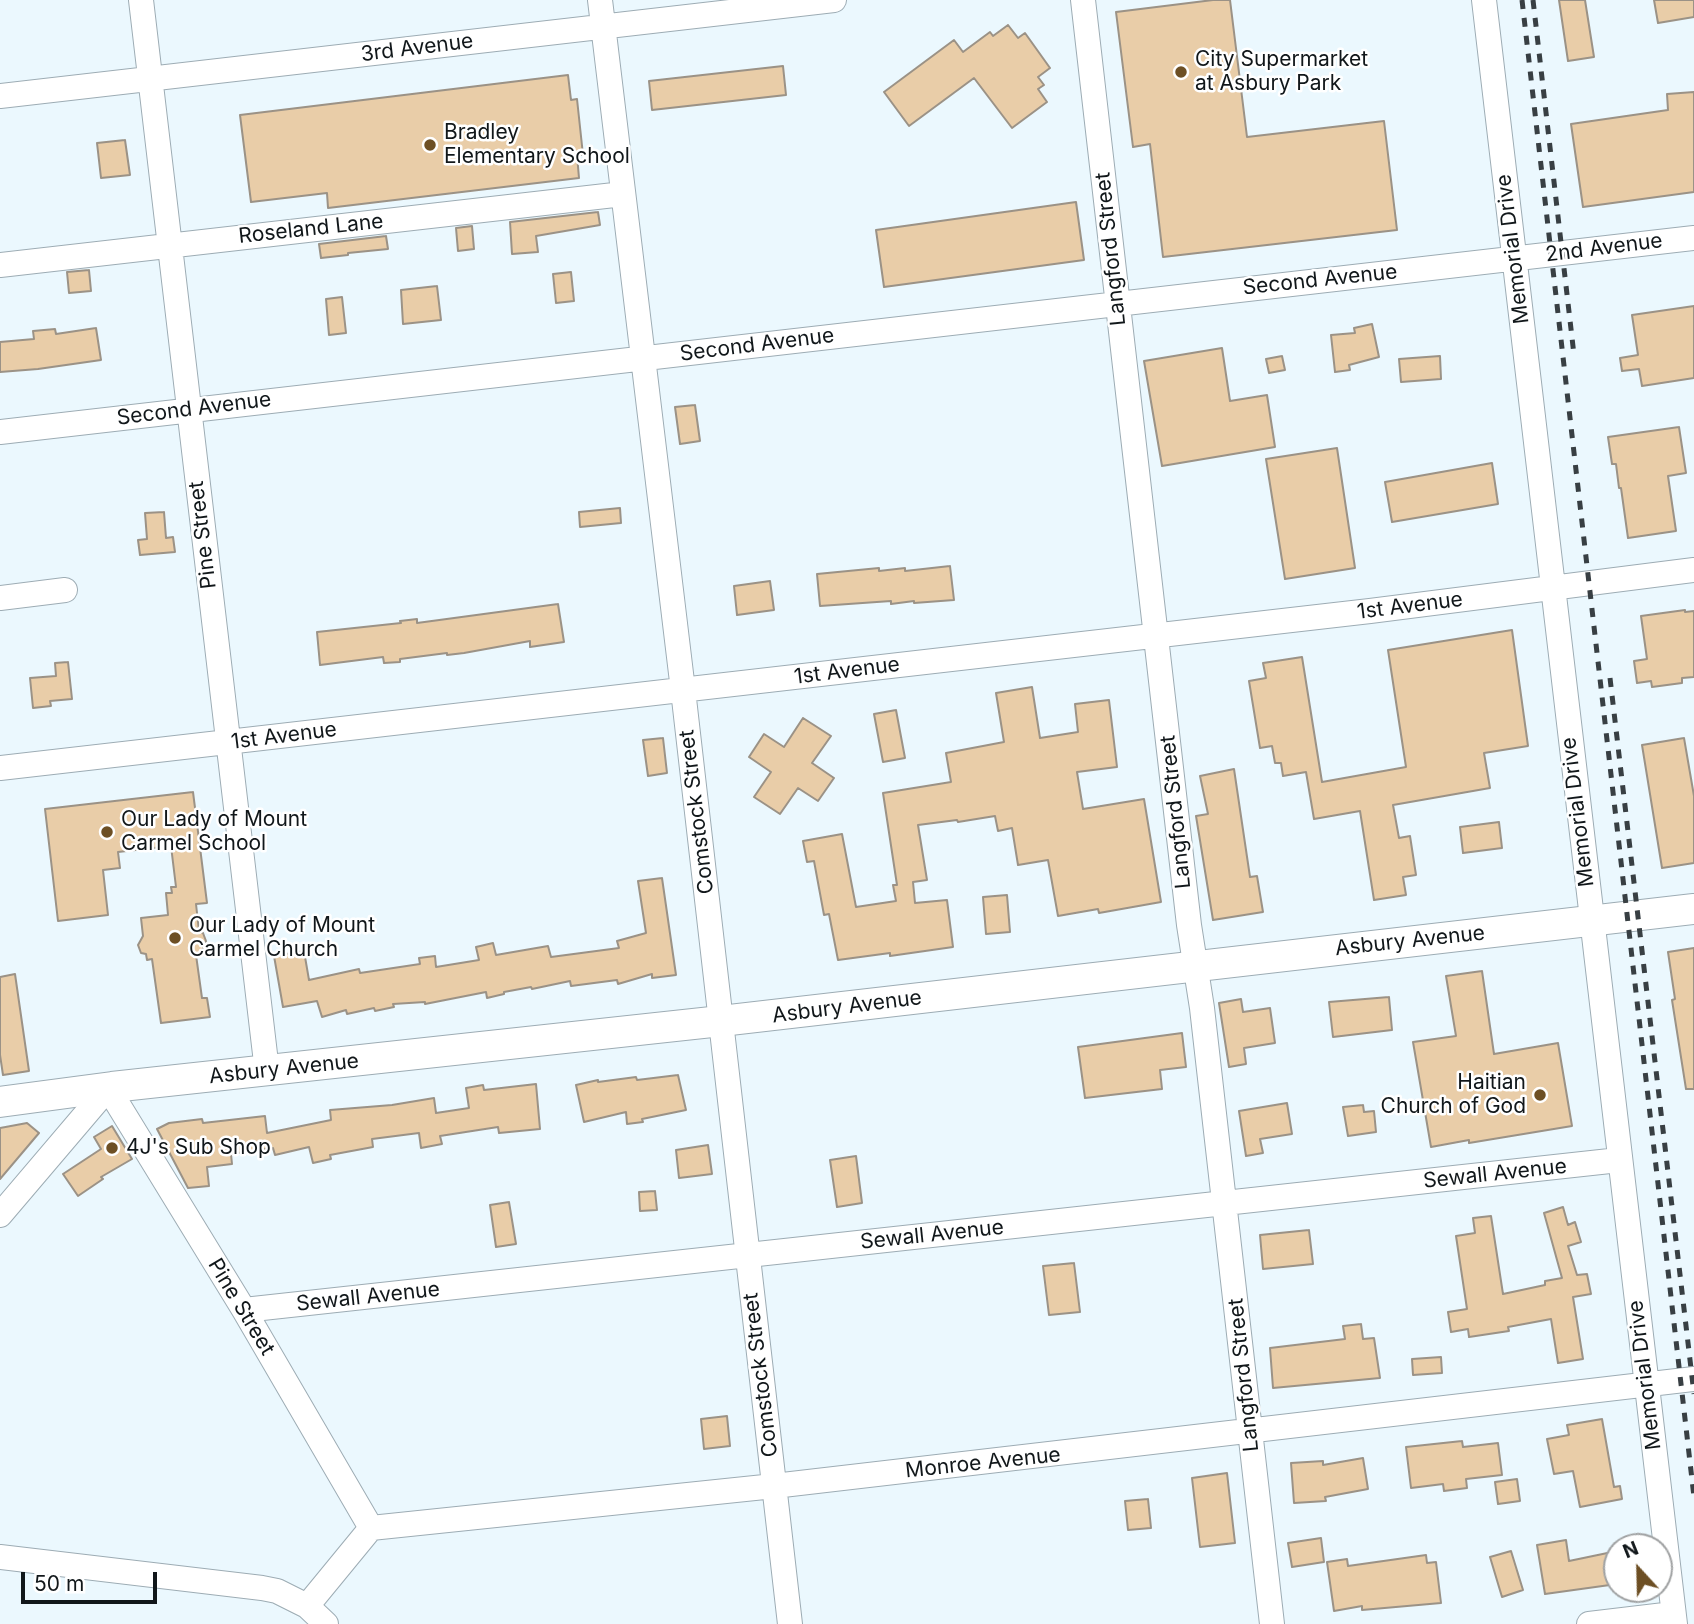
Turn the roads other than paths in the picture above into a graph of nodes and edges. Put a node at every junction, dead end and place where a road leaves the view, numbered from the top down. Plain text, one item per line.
1 (141, 0) edge
2 (600, 0) edge
3 (834, 0) edge
4 (1083, 0) edge
5 (1484, 0) edge
6 (603, 27) junction
7 (150, 78) junction
8 (0, 96) edge
9 (623, 194) junction
10 (1694, 238) edge
11 (169, 245) junction
12 (1514, 258) junction
13 (0, 265) edge
14 (1117, 303) junction
15 (644, 358) junction
16 (188, 410) junction
17 (0, 432) edge
18 (1694, 570) edge
19 (1552, 589) junction
20 (65, 590) dead end
21 (0, 598) edge
22 (1156, 636) junction
23 (683, 690) junction
24 (227, 742) junction
25 (0, 768) edge
26 (1694, 909) edge
27 (1590, 920) junction
28 (1195, 965) junction
29 (721, 1021) junction
30 (267, 1071) junction
31 (108, 1088) junction
32 (0, 1102) edge
33 (1619, 1160) junction
34 (1225, 1203) junction
35 (0, 1215) edge
36 (748, 1255) junction
37 (244, 1310) junction
38 (1694, 1379) edge
39 (1646, 1386) junction
40 (1251, 1432) junction
41 (774, 1486) junction
42 (371, 1528) junction
43 (0, 1558) edge
44 (307, 1606) junction
45 (1674, 1619) edge
46 (326, 1624) edge
47 (790, 1624) edge
48 (1272, 1624) edge
49 (1589, 1624) edge

1 - 7 street, Pine Street
2 - 6 street, Comstock Street
3 - 6 street, 3rd Avenue
4 - 14 street, Langford Street
5 - 12 street, Memorial Drive
6 - 7 street, 3rd Avenue
6 - 9 street, Comstock Street
7 - 8 street, 3rd Avenue
7 - 11 street, Pine Street
9 - 11 street, Roseland Lane
9 - 15 street, Comstock Street
10 - 12 street, 2nd Avenue
11 - 13 street, Roseland Lane
11 - 16 street, Pine Street
12 - 14 street, Second Avenue
12 - 19 street, Memorial Drive
14 - 15 street, Second Avenue
14 - 22 street, Langford Street
15 - 16 street, Second Avenue
15 - 23 street, Comstock Street
16 - 17 street, Second Avenue
16 - 24 street, Pine Street
18 - 19 street, 1st Avenue
19 - 22 street, 1st Avenue
19 - 27 street, Memorial Drive
20 - 21 street
22 - 23 street, 1st Avenue
22 - 28 street, Langford Street
23 - 24 street, 1st Avenue
23 - 29 street, Comstock Street
24 - 25 street, 1st Avenue
24 - 30 street, Pine Street
26 - 27 main road, Asbury Avenue
27 - 28 main road, Asbury Avenue
27 - 33 street, Memorial Drive
28 - 29 main road, Asbury Avenue
28 - 34 street, Langford Street
29 - 30 main road, Asbury Avenue
29 - 36 street, Comstock Street
30 - 31 main road, Asbury Avenue
31 - 32 main road, Asbury Avenue
31 - 35 street
31 - 37 street, Pine Street
33 - 34 street, Sewall Avenue
33 - 39 street, Memorial Drive
34 - 36 street, Sewall Avenue
34 - 40 street, Langford Street
36 - 37 street, Sewall Avenue
36 - 41 street, Comstock Street
37 - 42 street, Pine Street
38 - 39 street, Monroe Avenue
39 - 40 street, Monroe Avenue
39 - 45 street, Memorial Drive
40 - 41 street, Monroe Avenue
40 - 48 street, Langford Street
41 - 42 street, Monroe Avenue
41 - 47 street, Comstock Street
42 - 44 street
43 - 44 street
44 - 46 street
45 - 49 street

